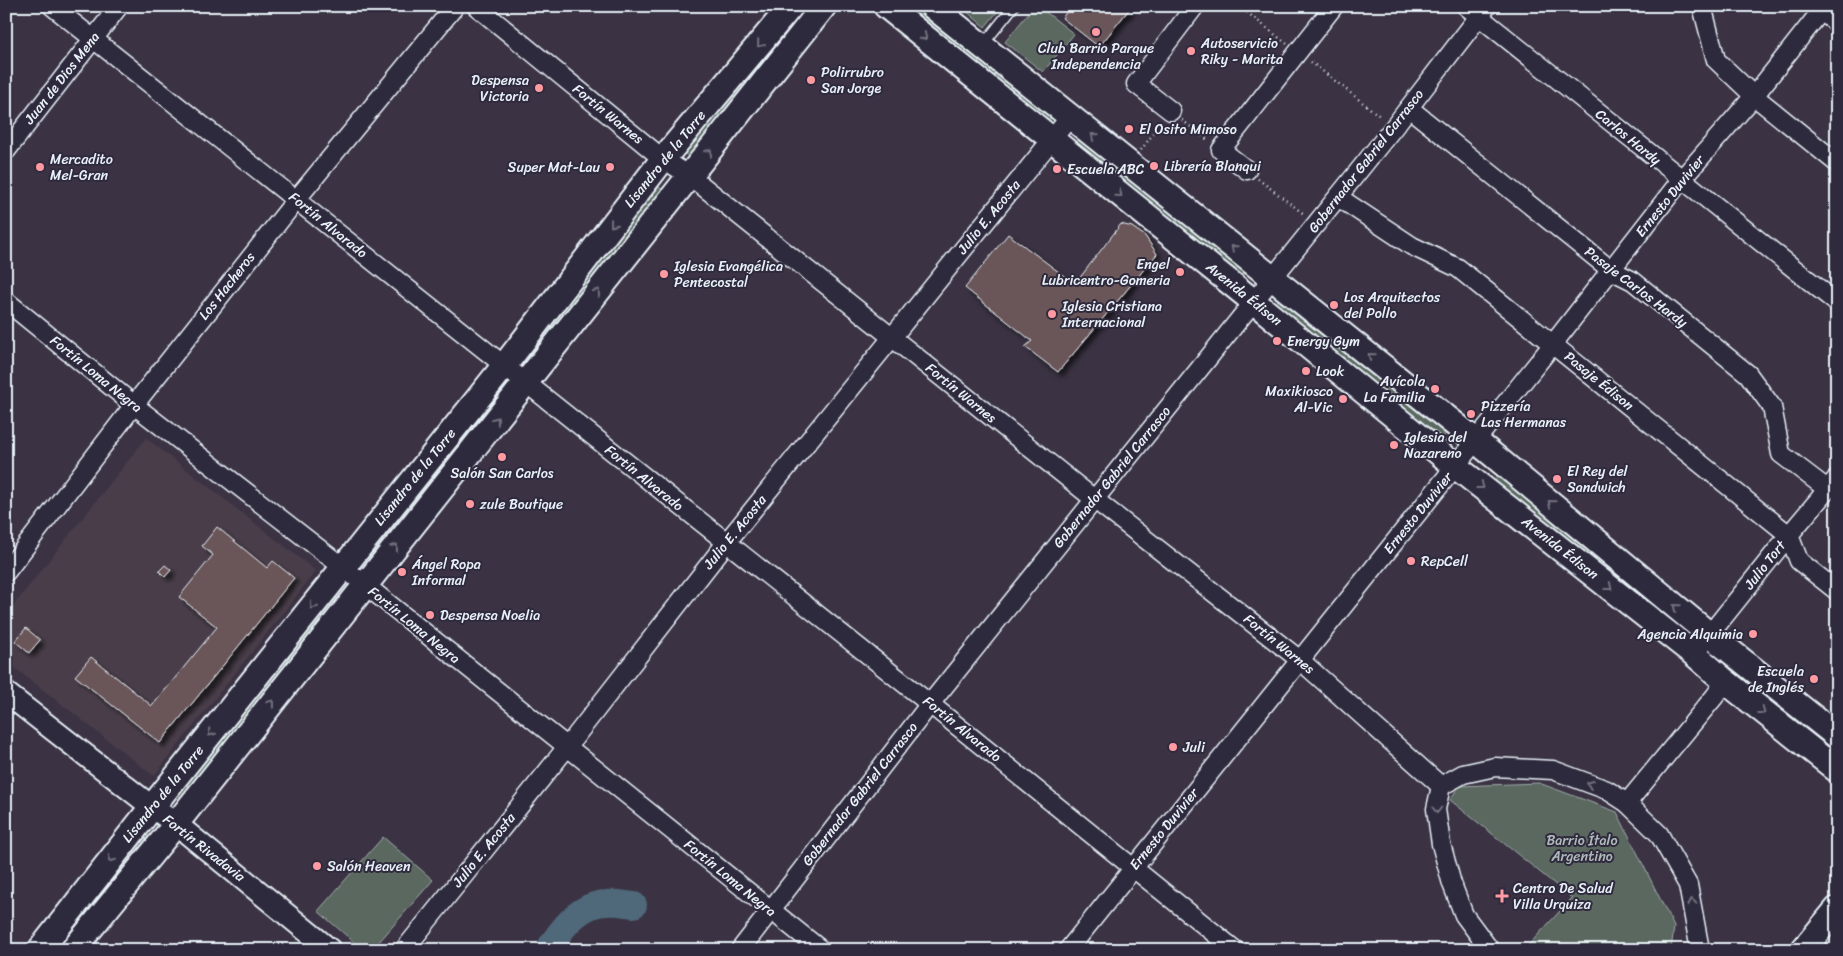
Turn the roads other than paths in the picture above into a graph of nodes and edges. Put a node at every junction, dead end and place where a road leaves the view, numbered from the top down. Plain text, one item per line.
1 (52, 6) edge
2 (119, 6) edge
3 (455, 6) edge
4 (476, 6) edge
5 (791, 6) edge
6 (824, 6) edge
7 (886, 6) edge
8 (932, 6) edge
9 (1014, 6) edge
10 (1195, 6) edge
11 (1334, 6) edge
12 (1702, 6) edge
13 (1477, 10) edge
14 (1818, 11) edge
15 (1837, 24) edge
16 (93, 38) junction
17 (982, 46) junction
18 (1754, 96) junction
19 (1409, 108) junction
20 (1170, 111) road end
21 (1070, 117) junction
22 (1051, 140) junction
23 (6, 151) edge
24 (663, 159) junction
25 (1837, 163) edge
26 (1247, 170) road end
27 (690, 176) junction
28 (1682, 180) junction
29 (1338, 197) junction
30 (296, 200) junction
31 (1611, 270) junction
32 (1272, 279) junction
33 (6, 301) edge
34 (1253, 301) junction
35 (1837, 303) edge
36 (893, 337) junction
37 (1554, 344) junction
38 (504, 366) junction
39 (525, 383) junction
40 (134, 405) junction
41 (1476, 441) junction
42 (1455, 466) junction
43 (1832, 484) edge
44 (1094, 499) junction
45 (1788, 535) junction
46 (726, 543) junction
47 (344, 568) junction
48 (6, 572) edge
49 (365, 586) junction
50 (1837, 591) edge
51 (1710, 635) junction
52 (1694, 654) junction
53 (1300, 660) junction
54 (1725, 681) junction
55 (6, 692) edge
56 (930, 704) junction
57 (1837, 736) edge
58 (567, 747) junction
59 (1837, 770) edge
60 (1441, 786) junction
61 (1627, 803) junction
62 (152, 807) junction
63 (176, 824) junction
64 (1133, 868) junction
65 (1837, 909) edge
66 (771, 910) junction
67 (1812, 947) edge
68 (40, 950) edge
69 (73, 950) edge
70 (330, 950) edge
71 (404, 950) edge
72 (740, 950) edge
73 (821, 950) edge
74 (1068, 950) edge
75 (1235, 950) edge
76 (1490, 950) edge
77 (1700, 950) edge

1 - 16 street, Fortín Alvarado
2 - 16 street, Juan de Dios Mena
3 - 30 street, Los Hacheros
4 - 24 street, Fortín Warnes
5 -> 24 main road, Lisandro de la Torre
27 -> 6 main road, Lisandro de la Torre
7 -> 22 main road, Avenida Édison
8 - 17 main road, Avenida Édison
9 - 17 lane
10 - 20 street
11 - 26 street
12 - 18 street
13 - 19 street, Gobernador Gabriel Carrasco
13 - 28 street, Carlos Hardy
14 - 15 street
14 - 18 street, Ernesto Duvivier
16 - 23 street, Juan de Dios Mena
16 - 30 street, Fortín Alvarado
17 - 21 main road, Avenida Édison
18 - 25 street
18 - 28 street, Ernesto Duvivier
19 - 29 street, Gobernador Gabriel Carrasco
19 - 31 street, Pasaje Carlos Hardy
21 - 22 street, Julio E. Acosta
32 -> 21 main road, Avenida Édison
22 -> 34 main road, Avenida Édison
22 - 36 street, Julio E. Acosta
24 - 27 street, Fortín Warnes
24 -> 38 main road, Lisandro de la Torre
27 - 36 street, Fortín Warnes
39 -> 27 main road, Lisandro de la Torre
28 - 31 street, Ernesto Duvivier
28 - 35 street, Carlos Hardy
29 - 32 street, Gobernador Gabriel Carrasco
29 - 37 street, Pasaje Édison
30 - 38 street, Fortín Alvarado
30 - 40 street, Los Hacheros
31 - 37 street, Ernesto Duvivier
31 - 43 street, Pasaje Carlos Hardy
32 - 34 street, Gobernador Gabriel Carrasco
41 -> 32 main road, Avenida Édison
33 - 40 street, Fortín Loma Negra
34 - 42 main road, Avenida Édison
34 - 44 street, Gobernador Gabriel Carrasco
36 - 44 street, Fortín Warnes
36 - 46 street, Julio E. Acosta
37 - 41 street, Ernesto Duvivier
37 - 45 street, Pasaje Édison
38 - 39 street, Fortín Alvarado
38 - 47 main road, Lisandro de la Torre
39 - 46 street, Fortín Alvarado
49 -> 39 main road, Lisandro de la Torre
40 - 47 street, Fortín Loma Negra
40 - 48 street, Los Hacheros
41 - 42 street, Ernesto Duvivier
51 -> 41 main road, Avenida Édison
42 -> 52 main road, Avenida Édison
42 - 53 street, Ernesto Duvivier
43 - 45 street, Julio Tort
44 - 53 street, Fortín Warnes
44 - 56 street, Gobernador Gabriel Carrasco
45 - 50 street, Pasaje Édison
45 - 51 street, Julio Tort
46 - 56 street, Fortín Alvarado
46 - 58 street, Julio E. Acosta
47 - 49 street, Fortín Loma Negra
47 -> 62 main road, Lisandro de la Torre
49 - 58 street, Fortín Loma Negra
63 -> 49 main road, Lisandro de la Torre
51 - 52 street, Julio Tort
51 - 57 main road, Avenida Édison
52 - 54 main road, Avenida Édison
53 - 60 street, Fortín Warnes
53 - 64 street, Ernesto Duvivier
54 -> 59 main road, Avenida Édison
54 - 61 street
55 - 62 street, Fortín Rivadavia
56 - 64 street, Fortín Alvarado
56 - 66 street, Gobernador Gabriel Carrasco
58 - 66 street, Fortín Loma Negra
58 - 71 street, Julio E. Acosta
61 -> 60 street
60 -> 76 street
77 -> 61 street
62 - 63 street, Fortín Rivadavia
62 -> 68 main road, Lisandro de la Torre
63 - 69 main road, Lisandro de la Torre
63 - 70 street, Fortín Rivadavia
64 - 74 street, Ernesto Duvivier
64 - 75 street, Fortín Alvarado
65 - 67 main road
66 - 72 street, Gobernador Gabriel Carrasco
66 - 73 street, Fortín Loma Negra

